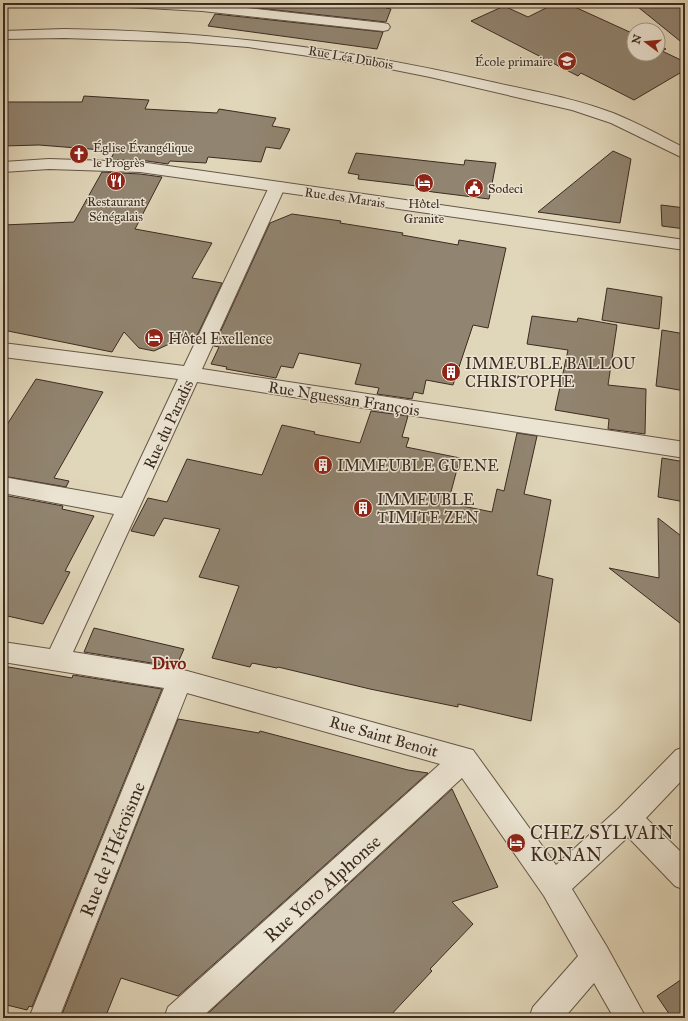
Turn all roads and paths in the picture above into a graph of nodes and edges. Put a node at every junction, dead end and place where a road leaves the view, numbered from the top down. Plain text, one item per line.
1 (128, 3) edge
2 (383, 27) dead end
3 (3, 35) edge
4 (685, 154) edge
5 (3, 167) edge
6 (277, 187) junction
7 (685, 245) edge
8 (3, 350) edge
9 (191, 374) junction
10 (685, 450) edge
11 (3, 485) edge
12 (128, 508) junction
13 (3, 652) edge
14 (57, 661) junction
15 (180, 680) junction
16 (464, 759) junction
17 (685, 759) edge
18 (628, 818) junction
19 (685, 876) edge
20 (554, 886) junction
21 (597, 957) junction
22 (44, 1018) edge
23 (179, 1018) edge
24 (544, 1018) edge
25 (631, 1018) edge

1 - 2 street
3 - 4 street, Rue Léa Dubois
5 - 6 street, Rue des Marais
6 - 7 street, Rue des Marais
6 - 9 street, Rue du Paradis
8 - 9 street, Rue Nguessan François
9 - 10 street, Rue Nguessan François
9 - 12 street, Rue du Paradis
11 - 12 street
12 - 14 street, Rue du Paradis
13 - 14 street, Rue Saint Benoit
14 - 15 street, Rue Saint Benoit
15 - 16 street, Rue Saint Benoit
15 - 22 street, Rue de l'Héroïsme
16 - 20 street
16 - 23 street, Rue Yoro Alphonse
17 - 18 street
18 - 19 street
18 - 20 street
20 - 21 street
21 - 24 street
21 - 25 street

